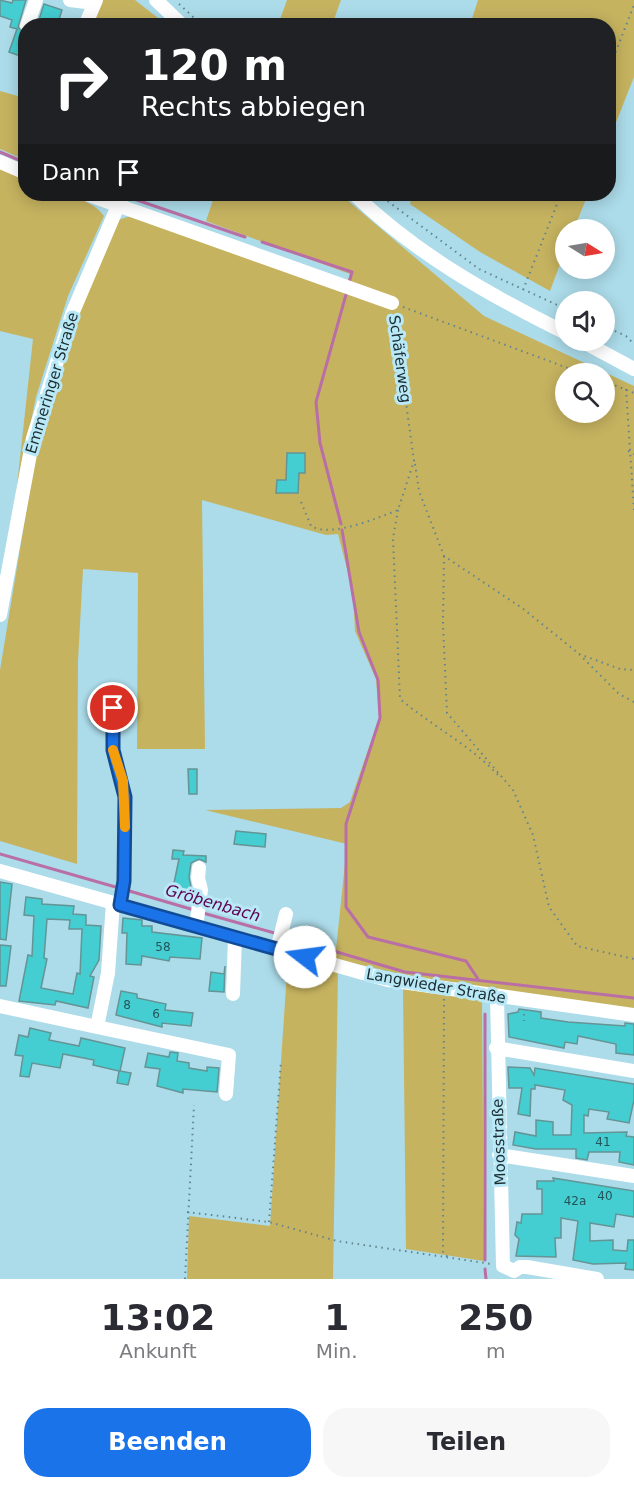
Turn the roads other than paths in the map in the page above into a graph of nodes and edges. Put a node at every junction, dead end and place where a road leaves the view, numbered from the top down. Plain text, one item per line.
1 (36, 0) edge
2 (70, 0) edge
3 (156, 0) edge
4 (95, 1) edge
5 (30, 18) edge
6 (88, 18) edge
7 (175, 18) edge
8 (0, 162) edge
9 (18, 170) edge
10 (119, 201) edge
11 (128, 201) edge
12 (363, 201) edge
13 (392, 303) road end
14 (555, 328) edge
15 (600, 351) edge
16 (634, 369) edge
17 (0, 615) edge
18 (113, 708) dead end
19 (199, 868) dead end
20 (0, 871) edge
21 (118, 902) junction
22 (286, 914) dead end
23 (198, 916) junction
24 (310, 936) dead end
25 (235, 938) junction
26 (280, 940) junction
27 (305, 954) junction
28 (233, 993) dead end
29 (497, 997) junction
30 (0, 1006) edge
31 (634, 1015) edge
32 (97, 1027) junction
33 (496, 1048) junction
34 (634, 1071) edge
35 (226, 1094) dead end
36 (499, 1155) junction
37 (634, 1176) edge
38 (509, 1272) edge
39 (597, 1279) edge

1 - 5 street
2 - 4 street
3 - 7 street
4 - 6 street
8 - 9 street
10 - 17 street, Emmeringer Straße
11 - 13 street, Schäferweg
12 - 14 street
15 - 16 street
18 - 21 street
19 - 23 street
20 - 21 street, Langwieder Straße
21 - 23 street, Langwieder Straße
21 - 32 street
22 - 26 street
23 - 25 street, Langwieder Straße
24 - 27 street
25 - 26 street, Langwieder Straße
25 - 28 street
26 - 27 street, Langwieder Straße
27 - 29 street, Langwieder Straße
29 - 31 street, Langwieder Straße
29 - 33 street, Moosstraße
30 - 32 street
32 - 35 street
33 - 34 street
33 - 36 street, Moosstraße
36 - 37 street
36 - 38 street, Moosstraße
38 - 39 street

